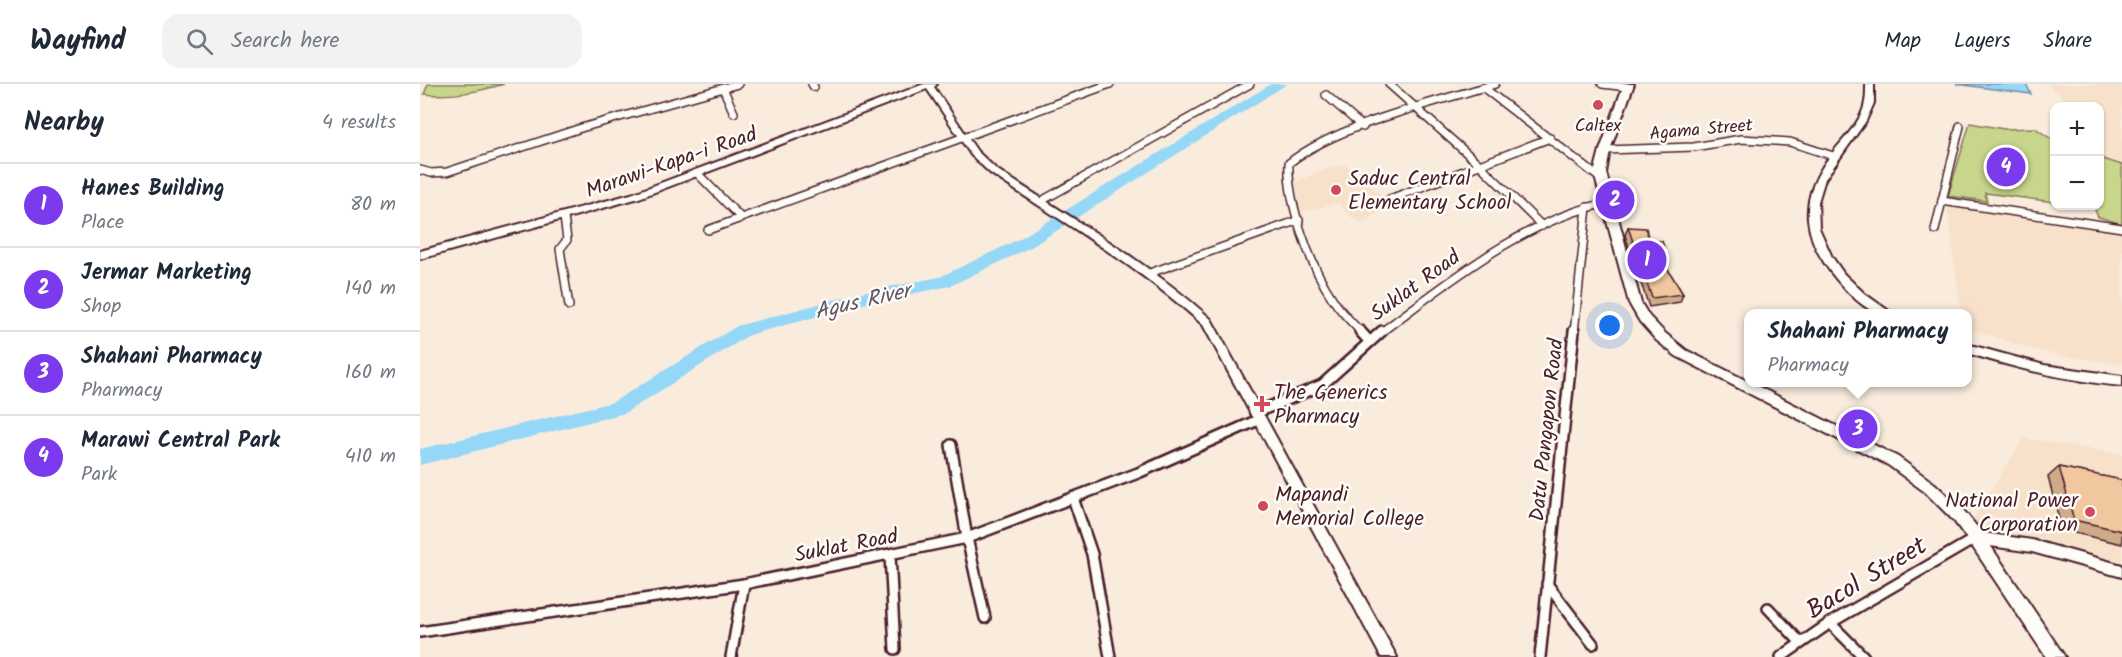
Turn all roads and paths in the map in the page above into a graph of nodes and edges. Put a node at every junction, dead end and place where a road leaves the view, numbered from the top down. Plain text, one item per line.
1 (738, 84) edge
2 (930, 84) edge
3 (1110, 84) edge
4 (1250, 84) edge
5 (1389, 84) edge
6 (1495, 84) edge
7 (1602, 84) edge
8 (1870, 84) edge
9 (1628, 85) edge
10 (711, 88) edge
11 (723, 88) junction
12 (1484, 88) junction
13 (1326, 94) dead end
14 (1417, 109) junction
15 (734, 113) dead end
16 (1960, 126) dead end
17 (1363, 127) junction
18 (965, 136) junction
19 (1550, 138) junction
20 (1605, 150) junction
21 (1833, 156) junction
22 (1480, 165) junction
23 (420, 170) edge
24 (698, 174) junction
25 (1601, 178) junction
26 (1390, 199) dead end
27 (1044, 201) junction
28 (1942, 201) junction
29 (1607, 202) junction
30 (1587, 207) junction
31 (564, 217) junction
32 (741, 218) junction
33 (1299, 220) junction
34 (1542, 226) junction
35 (2122, 228) edge
36 (708, 230) dead end
37 (1935, 230) dead end
38 (420, 255) edge
39 (1147, 274) junction
40 (569, 306) dead end
41 (1879, 309) edge
42 (1369, 341) junction
43 (1972, 349) edge
44 (2122, 381) edge
45 (1744, 385) edge
46 (1748, 387) edge
47 (1257, 416) junction
48 (951, 445) dead end
49 (1073, 498) junction
50 (967, 538) junction
51 (1976, 538) junction
52 (890, 555) junction
53 (2122, 571) edge
54 (744, 584) junction
55 (1547, 584) junction
56 (1768, 608) dead end
57 (985, 618) dead end
58 (1830, 623) junction
59 (420, 632) edge
60 (1802, 643) junction
61 (1593, 644) dead end
62 (895, 649) dead end
63 (731, 657) edge
64 (1110, 657) edge
65 (1389, 657) edge
66 (1540, 657) edge
67 (1781, 657) edge
68 (1864, 657) edge
69 (2056, 657) edge

1 - 11 street
2 - 18 main road
2 - 24 main road, Marawi-Kapa-i Road
3 - 18 street
4 - 27 street
5 - 14 street
6 - 12 street
7 - 9 street
8 - 21 main road
9 - 20 main road
10 - 11 street
10 - 23 street
11 - 15 street
12 - 14 street
12 - 19 street
13 - 17 street
14 - 17 street
14 - 22 street
16 - 28 street
17 - 33 street
18 - 27 main road
18 - 32 street
19 - 22 street
19 - 25 street
20 - 21 street, Agama Street
20 - 25 main road
21 - 41 main road
22 - 26 street
22 - 34 street
24 - 31 main road, Marawi-Kapa-i Road
24 - 32 street
25 - 29 main road
27 - 39 main road
28 - 35 street
28 - 37 street
29 - 30 street, Suklat Road
29 - 45 main road
30 - 34 street, Suklat Road
30 - 55 street, Datu Pangapon Road
31 - 38 main road, Marawi-Kapa-i Road
31 - 40 street
32 - 36 street
33 - 39 street
33 - 42 street
34 - 42 street, Suklat Road
39 - 47 main road
42 - 47 street, Suklat Road
43 - 44 main road
46 - 51 main road
47 - 49 street, Suklat Road
47 - 65 main road
48 - 50 street
49 - 50 street, Suklat Road
49 - 64 street
50 - 52 street, Suklat Road
50 - 57 street
51 - 53 main road
51 - 58 street, Bacol Street
51 - 69 main road
52 - 54 street, Suklat Road
52 - 62 street
54 - 59 street, Suklat Road
54 - 63 street
55 - 61 street
55 - 66 street, Datu Pangapon Road
56 - 60 street
58 - 60 street, Bacol Street
58 - 68 street
60 - 67 street, Bacol Street

